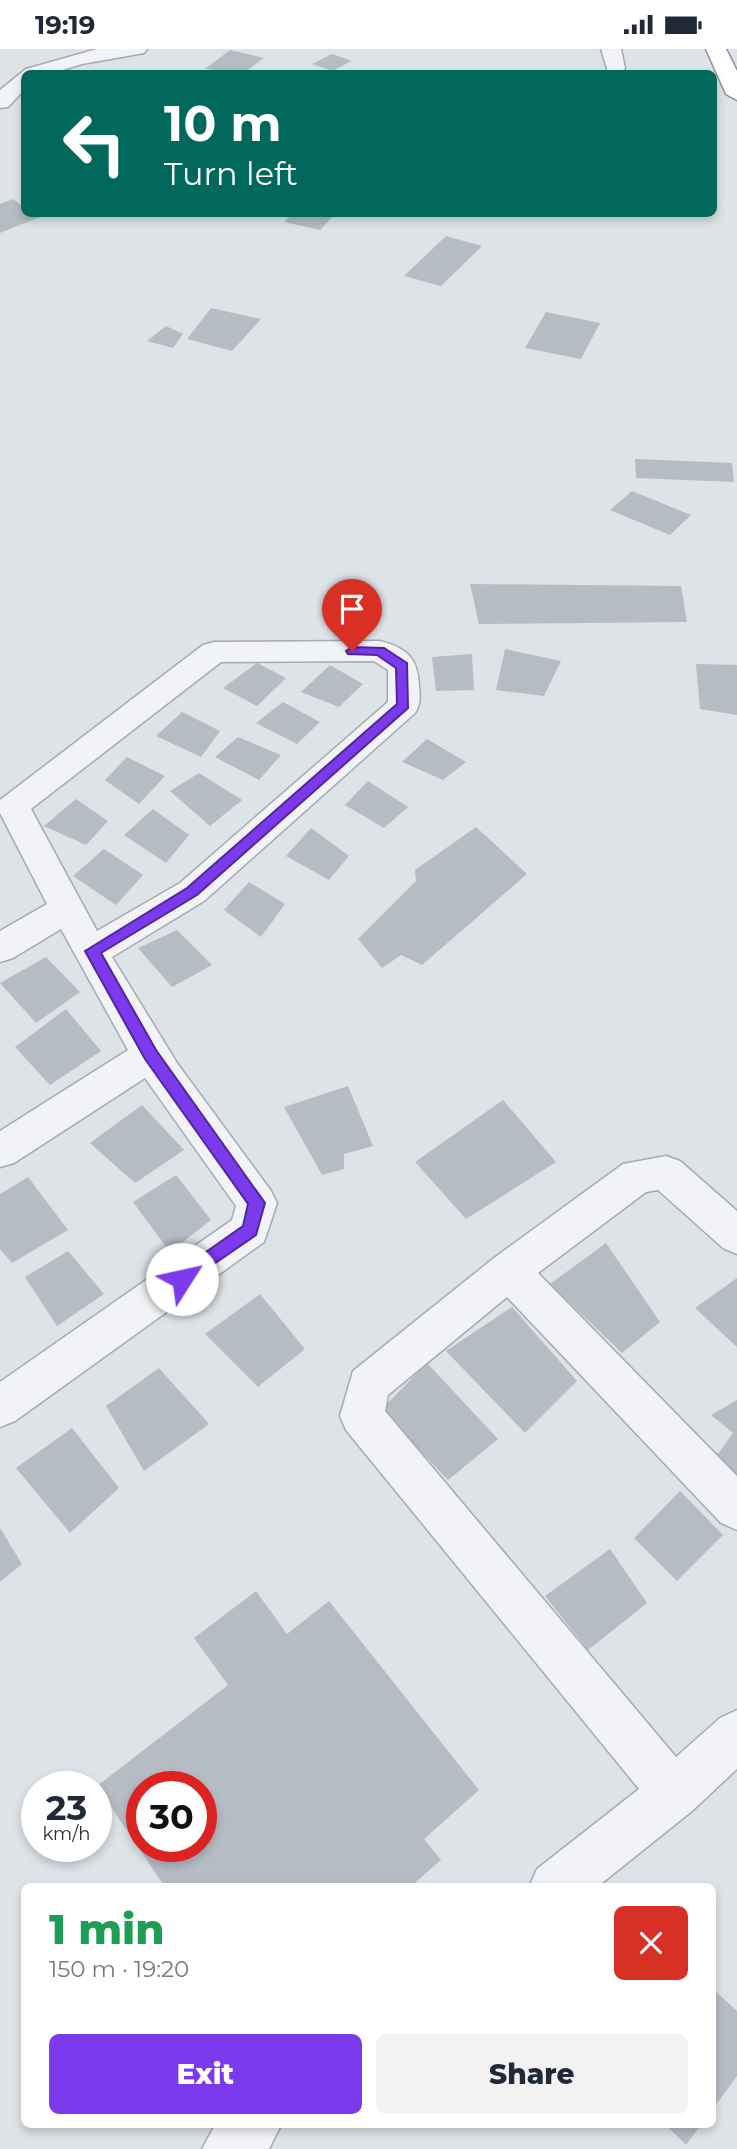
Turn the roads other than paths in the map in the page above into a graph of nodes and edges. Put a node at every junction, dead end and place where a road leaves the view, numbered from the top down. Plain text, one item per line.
1 (137, 49) edge
2 (716, 49) edge
3 (42, 70) edge
4 (21, 82) edge
5 (737, 94) edge
6 (0, 102) edge
7 (68, 908) junction
8 (0, 948) edge
9 (92, 951) junction
10 (151, 1055) junction
11 (0, 1151) edge
12 (737, 1236) edge
13 (509, 1271) junction
14 (0, 1407) edge
15 (737, 1508) edge
16 (737, 1735) edge
17 (674, 1793) junction
18 (560, 1883) edge
19 (250, 2128) edge
20 (230, 2149) edge

1 - 3 street
2 - 5 highway
4 - 6 street
7 - 8 street
7 - 9 street
7 - 9 street
9 - 10 street
10 - 11 street
10 - 14 street
12 - 13 street
13 - 15 street
13 - 17 street
16 - 17 street
17 - 18 street
19 - 20 street

